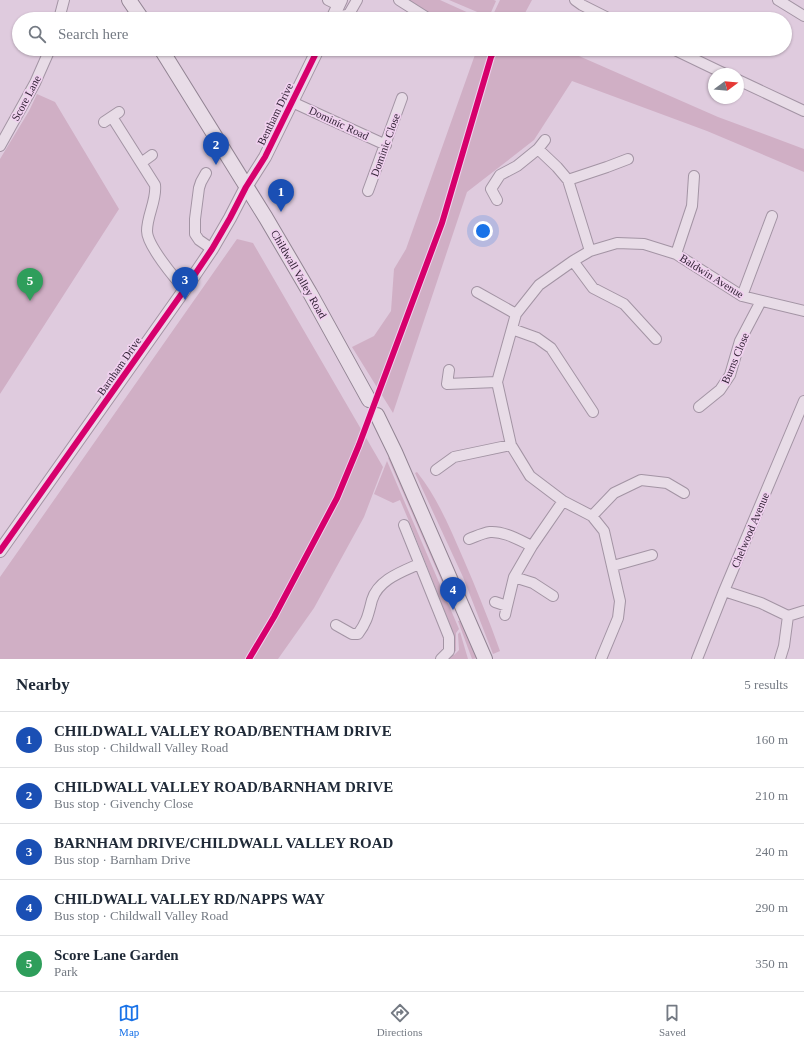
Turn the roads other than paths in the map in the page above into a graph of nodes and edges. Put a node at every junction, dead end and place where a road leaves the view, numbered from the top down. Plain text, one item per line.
1 (64, 0) edge
2 (130, 0) edge
3 (357, 0) edge
4 (399, 0) edge
5 (575, 0) edge
6 (778, 0) edge
7 (61, 12) edge
8 (138, 12) edge
9 (350, 12) edge
10 (418, 12) edge
11 (596, 12) edge
12 (804, 16) edge
13 (47, 56) edge
14 (165, 56) edge
15 (315, 56) edge
16 (688, 56) edge
17 (713, 68) edge
18 (744, 83) edge
19 (402, 98) dead end
20 (292, 102) junction
21 (804, 111) edge
22 (112, 117) dead end
23 (545, 140) dead end
24 (386, 145) junction
25 (0, 146) edge
26 (538, 149) junction
27 (152, 155) dead end
28 (628, 159) dead end
29 (141, 163) junction
30 (206, 173) dead end
31 (694, 176) dead end
32 (568, 180) junction
33 (246, 187) junction
34 (368, 192) dead end
35 (498, 200) dead end
36 (772, 216) dead end
37 (212, 249) junction
38 (590, 251) junction
39 (676, 254) junction
40 (573, 261) junction
41 (185, 289) junction
42 (477, 292) dead end
43 (742, 296) junction
44 (761, 300) junction
45 (804, 312) edge
46 (516, 314) junction
47 (512, 329) junction
48 (656, 339) dead end
49 (449, 370) dead end
50 (497, 382) junction
51 (369, 400) dead end
52 (804, 401) edge
53 (699, 408) dead end
54 (593, 412) dead end
55 (377, 415) dead end
56 (511, 444) junction
57 (436, 470) dead end
58 (684, 493) dead end
59 (563, 501) junction
60 (592, 516) junction
61 (404, 525) dead end
62 (469, 539) dead end
63 (532, 546) junction
64 (0, 551) edge
65 (652, 555) dead end
66 (419, 564) junction
67 (613, 566) junction
68 (514, 577) junction
69 (724, 591) junction
70 (553, 596) dead end
71 (495, 602) dead end
72 (804, 611) edge
73 (788, 616) junction
74 (336, 625) dead end
75 (441, 659) edge
76 (485, 659) edge
77 (601, 659) edge
78 (697, 659) edge
79 (780, 659) edge

1 - 7 street
2 - 8 main road
3 - 9 street
4 - 10 street
5 - 11 street
6 - 12 street
13 - 25 street, Score Lane
14 - 33 main road, Childwall Valley Road
15 - 20 street, Bentham Drive
16 - 17 street
18 - 21 street
19 - 24 street, Dominic Close
20 - 24 street, Dominic Road
20 - 33 street, Bentham Drive
22 - 29 street
23 - 26 street
24 - 34 street, Dominic Close
26 - 32 street
26 - 35 street
27 - 29 street
28 - 32 street
29 - 41 street
30 - 37 street
31 - 39 street
32 - 38 street
33 - 37 street, Barnham Drive
33 - 51 main road, Childwall Valley Road
36 - 43 street
37 - 41 street, Barnham Drive
38 - 39 street, Baldwin Avenue
38 - 40 street, Baldwin Avenue
39 - 43 street, Baldwin Avenue
40 - 46 street, Baldwin Avenue
40 - 48 street
41 - 64 street, Barnham Drive
42 - 46 street
43 - 44 street, Baldwin Avenue
44 - 45 street, Baldwin Avenue
44 - 53 street, Burns Close
46 - 47 street, Baldwin Avenue
47 - 50 street, Baldwin Avenue
47 - 54 street
49 - 50 street
50 - 56 street, Baldwin Avenue
52 - 69 street, Chelwood Avenue
55 - 76 main road
56 - 57 street
56 - 59 street, Baldwin Avenue
58 - 60 street
59 - 60 street, Baldwin Avenue
59 - 63 street
60 - 67 street, Baldwin Avenue
61 - 66 street
62 - 63 street
63 - 68 street
65 - 67 street
66 - 74 street
66 - 75 street
67 - 77 street, Baldwin Avenue
68 - 70 street
68 - 71 street
69 - 73 street
69 - 78 street, Chelwood Avenue
72 - 73 street
73 - 79 street

